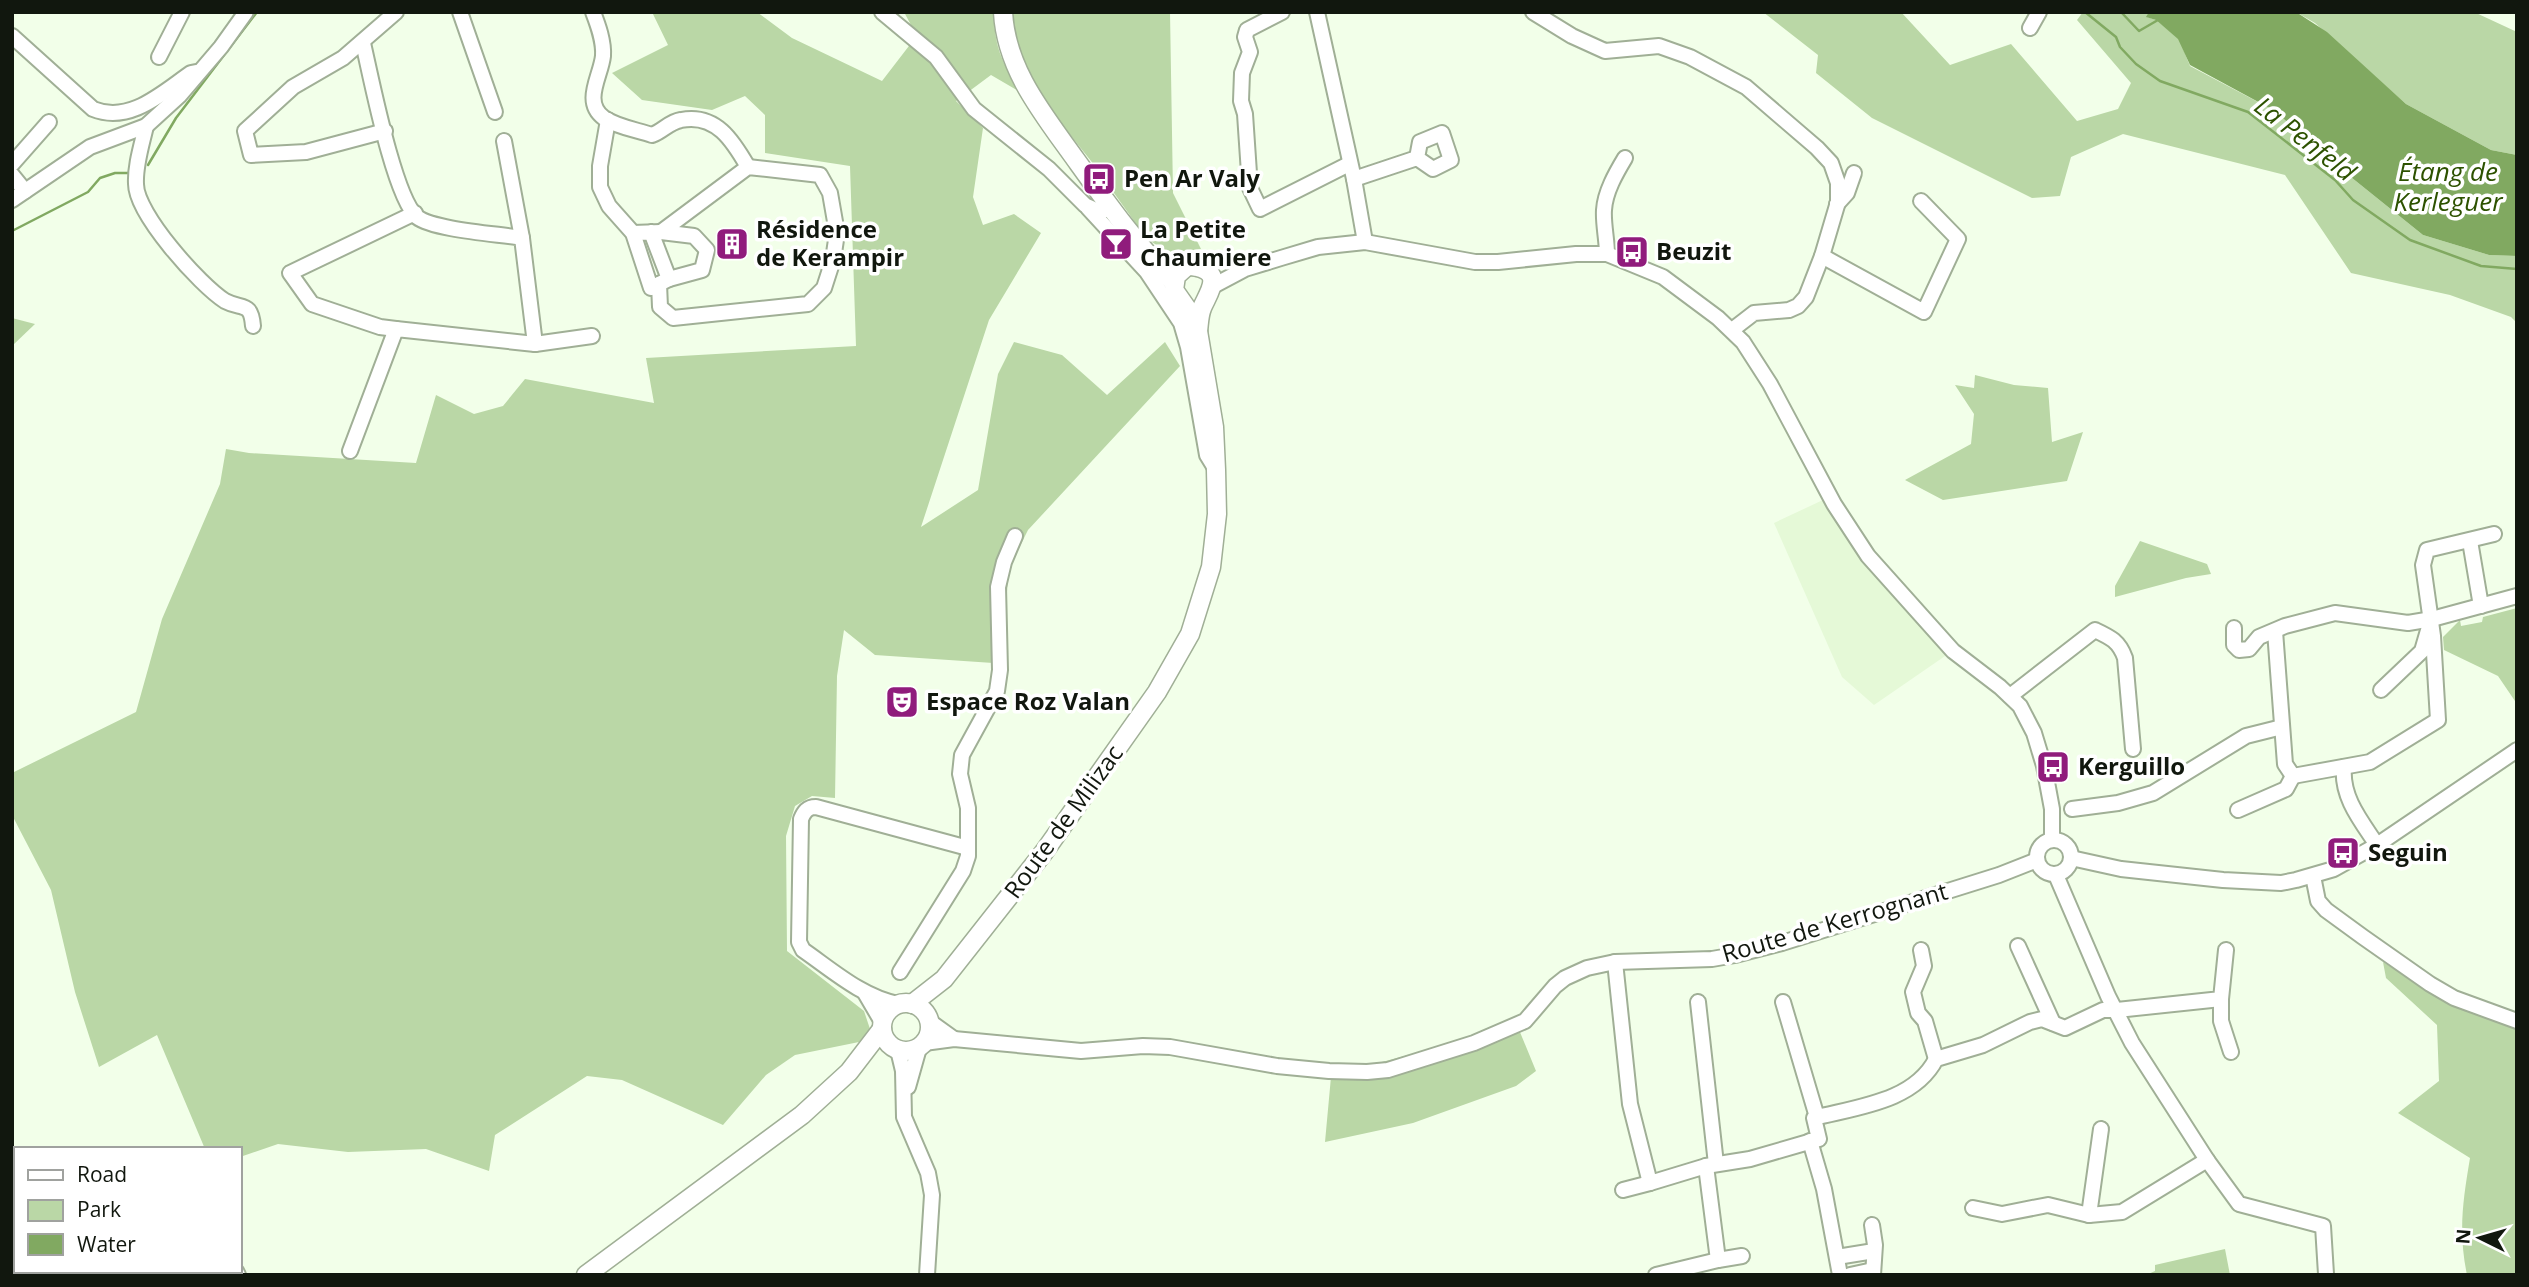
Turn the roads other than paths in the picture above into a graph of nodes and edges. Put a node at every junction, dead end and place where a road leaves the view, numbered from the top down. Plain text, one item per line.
1 (182, 12) edge
2 (246, 12) edge
3 (396, 12) edge
4 (460, 12) edge
5 (593, 12) edge
6 (882, 12) edge
7 (1003, 12) edge
8 (1282, 12) edge
9 (1317, 12) edge
10 (1533, 12) edge
11 (2039, 12) edge
12 (2030, 28) dead end
13 (12, 36) edge
14 (363, 43) junction
15 (159, 57) dead end
16 (201, 71) junction
17 (495, 112) dead end
18 (608, 120) junction
19 (49, 122) dead end
20 (146, 126) junction
21 (385, 131) junction
22 (504, 141) dead end
23 (1417, 158) dead end
24 (1625, 158) dead end
25 (12, 164) edge
26 (1349, 164) junction
27 (748, 167) junction
28 (1854, 173) dead end
29 (12, 175) edge
30 (1354, 179) junction
31 (25, 191) junction
32 (12, 200) edge
33 (1921, 201) dead end
34 (1837, 204) junction
35 (1085, 205) junction
36 (1112, 210) junction
37 (415, 214) junction
38 (656, 232) junction
39 (632, 233) junction
40 (522, 238) junction
41 (1365, 242) junction
42 (1144, 253) junction
43 (1606, 254) junction
44 (1822, 256) junction
45 (1186, 267) junction
46 (664, 282) junction
47 (1174, 283) junction
48 (1208, 286) junction
49 (1182, 302) junction
50 (253, 326) dead end
51 (396, 330) junction
52 (1732, 330) junction
53 (1198, 331) junction
54 (592, 336) dead end
55 (535, 344) junction
56 (350, 451) dead end
57 (1216, 470) junction
58 (2494, 534) dead end
59 (1015, 536) dead end
60 (2470, 541) junction
61 (2517, 596) edge
62 (2481, 606) junction
63 (2432, 620) junction
64 (2234, 628) dead end
65 (2276, 631) junction
66 (2381, 690) dead end
67 (2010, 696) junction
68 (2282, 727) junction
69 (2133, 749) dead end
70 (2517, 750) edge
71 (2344, 767) junction
72 (2293, 776) junction
73 (2072, 809) dead end
74 (2238, 810) dead end
75 (2052, 840) junction
76 (2377, 845) junction
77 (968, 848) junction
78 (2071, 858) junction
79 (2037, 860) junction
80 (2056, 874) junction
81 (2313, 876) junction
82 (2018, 946) dead end
83 (1921, 950) dead end
84 (2226, 950) dead end
85 (1615, 962) junction
86 (900, 972) dead end
87 (864, 992) junction
88 (2221, 999) junction
89 (1698, 1002) dead end
90 (1783, 1002) dead end
91 (2117, 1010) junction
92 (916, 1011) junction
93 (2517, 1021) edge
94 (2053, 1023) junction
95 (882, 1026) junction
96 (954, 1038) junction
97 (922, 1045) junction
98 (896, 1050) junction
99 (2231, 1052) dead end
100 (1936, 1059) junction
101 (849, 1072) junction
102 (904, 1101) junction
103 (1817, 1117) junction
104 (2101, 1129) dead end
105 (1810, 1141) junction
106 (2207, 1160) junction
107 (1711, 1165) junction
108 (1650, 1183) junction
109 (1623, 1190) dead end
110 (1973, 1208) dead end
111 (2089, 1215) junction
112 (1872, 1225) dead end
113 (1874, 1251) junction
114 (1742, 1256) dead end
115 (1837, 1257) junction
116 (1718, 1260) junction
117 (1873, 1272) edge
118 (2326, 1274) edge
119 (586, 1275) edge
120 (927, 1275) edge
121 (1656, 1275) edge
122 (1840, 1275) edge
123 (1850, 1275) edge

1 - 15 street
2 - 16 street
3 - 14 street
4 - 17 street
5 - 18 street
6 - 35 street
7 - 36 main road
8 - 26 street
9 - 26 street
10 - 34 street
11 - 12 street
13 - 16 street
14 - 21 street
14 - 21 street
16 - 20 street
18 - 27 street
18 - 39 street
19 - 25 street
20 - 31 street
20 - 50 street
21 - 37 street
22 - 40 street
23 - 30 street
24 - 43 street
26 - 30 street
27 - 38 street
27 - 46 street
28 - 34 street
29 - 31 street
30 - 41 street
31 - 32 street
33 - 44 street
34 - 44 street
35 - 36 street
35 - 57 street
36 - 42 main road
37 - 40 street
37 - 51 street
38 - 39 street
38 - 46 street
38 - 46 street
39 - 46 street
40 - 55 street
41 - 43 street
41 - 48 street
42 - 45 main road
42 - 47 main road
43 - 52 street
44 - 52 street
45 - 47 main road
45 - 48 main road
47 - 49 main road
48 - 49 main road
48 - 53 main road, Route de Milizac
49 - 53 main road, Route de Milizac
51 - 55 street
51 - 56 street
52 - 67 street
53 - 57 main road, Route de Milizac
54 - 55 street
57 - 92 main road, Route de Milizac
58 - 60 street
59 - 77 street
60 - 62 street
60 - 63 street
61 - 62 street
62 - 63 street
63 - 65 street
63 - 66 street
63 - 71 street
64 - 65 street
65 - 68 street
67 - 69 street
67 - 75 street
68 - 72 street
68 - 73 street
70 - 76 street
71 - 72 street
71 - 76 street
72 - 74 street
75 - 78 street
75 - 79 street
76 - 81 street
77 - 86 street
77 - 87 street
78 - 80 street
78 - 81 street
79 - 80 street
79 - 85 street, Route de Kerrognant
80 - 91 street
81 - 93 street
82 - 94 street
83 - 100 street
84 - 88 street
85 - 96 street, Route de Kerrognant
85 - 108 street
87 - 92 street
87 - 95 street
88 - 91 street
88 - 99 street
89 - 107 street
90 - 103 street
91 - 94 street
91 - 106 street
92 - 95 main road
92 - 96 street
92 - 97 main road
94 - 100 street
95 - 98 main road
95 - 101 main road
96 - 97 street
97 - 98 main road
97 - 102 street
98 - 101 main road
98 - 102 street
100 - 103 street
101 - 119 main road
102 - 120 street
103 - 105 street
104 - 111 street
105 - 107 street
105 - 115 street
106 - 111 street
106 - 118 street
107 - 108 street
107 - 116 street
108 - 109 street
110 - 111 street
112 - 113 street
113 - 115 street
113 - 117 street
114 - 116 street
115 - 122 street
116 - 121 street
117 - 123 street

